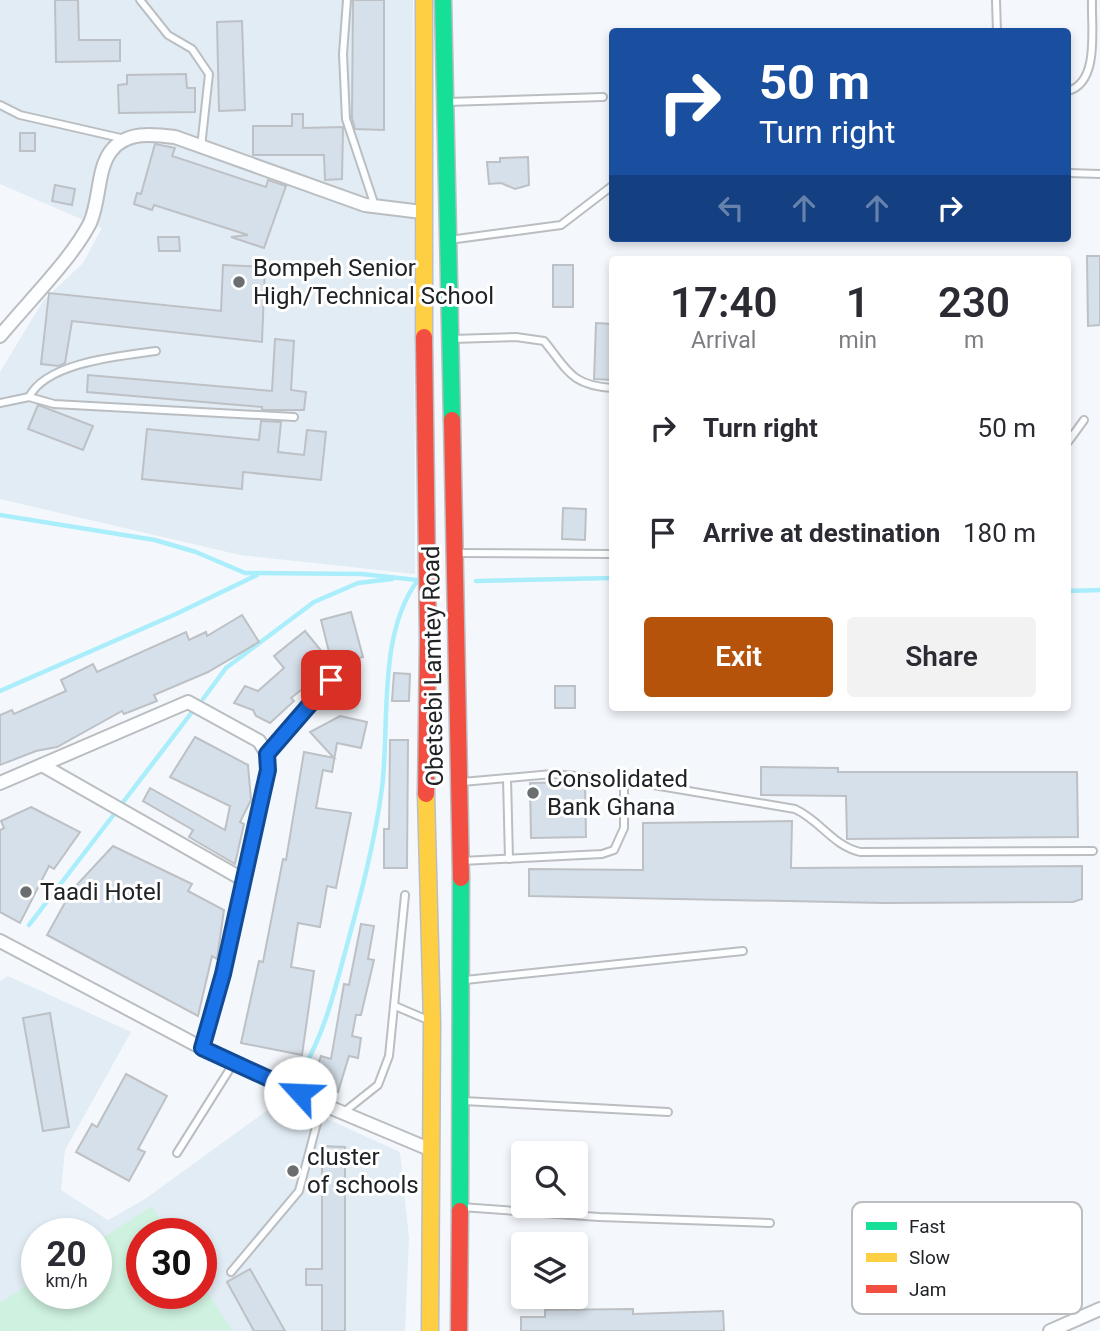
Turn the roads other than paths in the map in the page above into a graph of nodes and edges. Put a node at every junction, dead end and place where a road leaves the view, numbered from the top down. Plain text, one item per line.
1 (140, 0) edge
2 (346, 0) edge
3 (424, 0) edge
4 (443, 0) edge
5 (996, 0) edge
6 (1092, 0) edge
7 (997, 28) edge
8 (1071, 90) edge
9 (603, 97) dead end
10 (444, 103) junction
11 (0, 105) edge
12 (127, 139) junction
13 (201, 146) junction
14 (1071, 173) edge
15 (1100, 174) edge
16 (609, 188) edge
17 (375, 206) junction
18 (422, 212) junction
19 (447, 241) junction
20 (0, 336) edge
21 (449, 339) junction
22 (156, 351) dead end
23 (609, 388) edge
24 (29, 397) junction
25 (0, 403) edge
26 (294, 417) dead end
27 (1084, 420) dead end
28 (1071, 438) edge
29 (455, 553) junction
30 (609, 554) edge
31 (331, 680) dead end
32 (267, 754) junction
33 (41, 765) junction
34 (507, 778) junction
35 (624, 780) junction
36 (0, 783) edge
37 (457, 783) junction
38 (1093, 851) dead end
39 (509, 859) junction
40 (461, 861) junction
41 (244, 880) junction
42 (405, 895) dead end
43 (0, 941) edge
44 (743, 951) dead end
45 (463, 980) junction
46 (395, 1006) junction
47 (432, 1022) junction
48 (202, 1048) junction
49 (234, 1062) junction
50 (461, 1100) junction
51 (322, 1104) junction
52 (344, 1112) junction
53 (668, 1112) dead end
54 (429, 1149) junction
55 (177, 1153) dead end
56 (460, 1207) junction
57 (770, 1223) dead end
58 (231, 1272) dead end
59 (1100, 1309) edge
60 (430, 1331) edge
61 (459, 1331) edge
62 (1050, 1331) edge

1 - 13 lane
2 - 17 lane
3 - 18 main road, Obetsebi Lamtey Road
4 - 10 main road, Obetsebi Lamtey Road
5 - 7 lane
6 - 8 lane
9 - 10 lane
10 - 19 main road, Obetsebi Lamtey Road
11 - 12 lane
12 - 13 street
12 - 20 street
13 - 17 street
14 - 15 lane
16 - 19 lane
17 - 18 street
18 - 47 main road, Obetsebi Lamtey Road
19 - 21 main road, Obetsebi Lamtey Road
21 - 23 lane
21 - 29 main road, Obetsebi Lamtey Road
22 - 24 lane
24 - 25 lane
24 - 26 lane
27 - 28 lane
29 - 30 lane
29 - 37 main road, Obetsebi Lamtey Road
31 - 32 lane
32 - 33 street
32 - 41 street
33 - 36 street
33 - 41 street
34 - 35 lane
34 - 37 lane
34 - 39 lane
35 - 38 lane
35 - 39 lane
37 - 40 main road, Obetsebi Lamtey Road
39 - 40 lane
40 - 45 main road, Obetsebi Lamtey Road
41 - 48 street
42 - 46 lane
43 - 48 street
44 - 45 lane
45 - 50 main road, Obetsebi Lamtey Road
46 - 47 lane
46 - 52 lane
47 - 54 main road, Obetsebi Lamtey Road
48 - 49 street
49 - 51 street
49 - 55 lane
50 - 53 lane
50 - 56 main road, Obetsebi Lamtey Road
51 - 52 street
51 - 58 lane
52 - 54 street
54 - 60 main road, Obetsebi Lamtey Road
56 - 57 lane
56 - 61 main road, Obetsebi Lamtey Road
59 - 62 street

